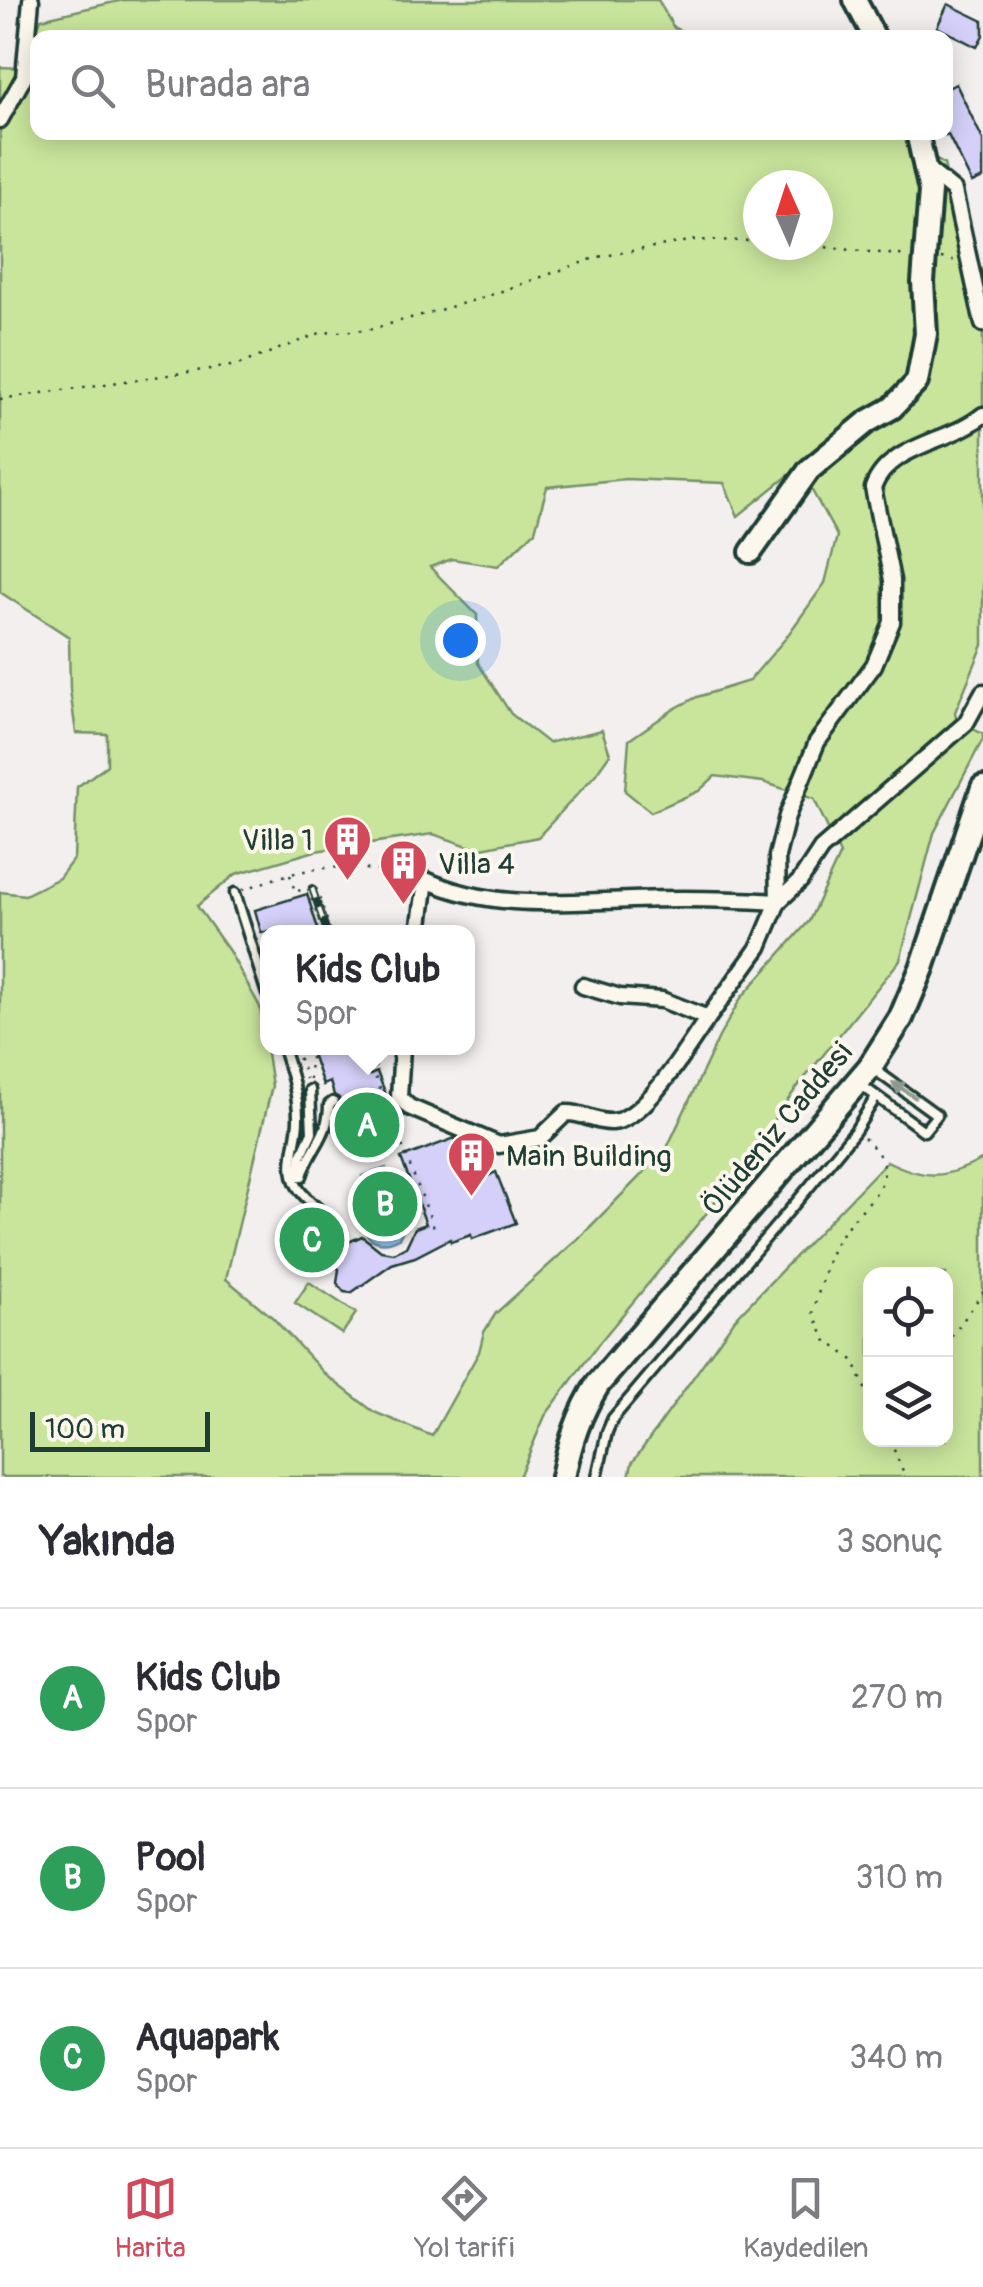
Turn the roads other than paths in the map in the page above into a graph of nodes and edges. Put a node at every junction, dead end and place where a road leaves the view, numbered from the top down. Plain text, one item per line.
1 (31, 0) edge
2 (854, 0) edge
3 (871, 30) edge
4 (0, 120) edge
5 (919, 140) edge
6 (926, 168) junction
7 (983, 324) edge
8 (983, 415) edge
9 (751, 552) dead end
10 (983, 692) edge
11 (983, 788) edge
12 (235, 893) road end
13 (778, 902) junction
14 (420, 925) edge
15 (260, 972) edge
16 (583, 986) dead end
17 (708, 1018) junction
18 (285, 1055) edge
19 (402, 1055) edge
20 (868, 1082) junction
21 (310, 1090) road end
22 (333, 1102) dead end
23 (301, 1191) junction
24 (337, 1241) dead end
25 (570, 1437) junction
26 (563, 1477) edge
27 (575, 1477) edge
28 (598, 1477) edge

1 - 4 street
2 - 3 street
5 - 6 street
6 - 7 street
6 - 9 street
8 - 13 street
10 - 13 street
11 - 20 main road, Ölüdeniz Caddesi
12 - 15 lane
13 - 14 street
13 - 17 street
16 - 17 street
17 - 19 street
18 - 23 lane
20 -> 20 lane
20 - 25 main road, Ölüdeniz Caddesi
20 - 28 lane
21 - 23 lane
22 - 23 lane
23 - 24 lane
25 - 26 main road, Ölüdeniz Caddesi
25 - 27 lane

